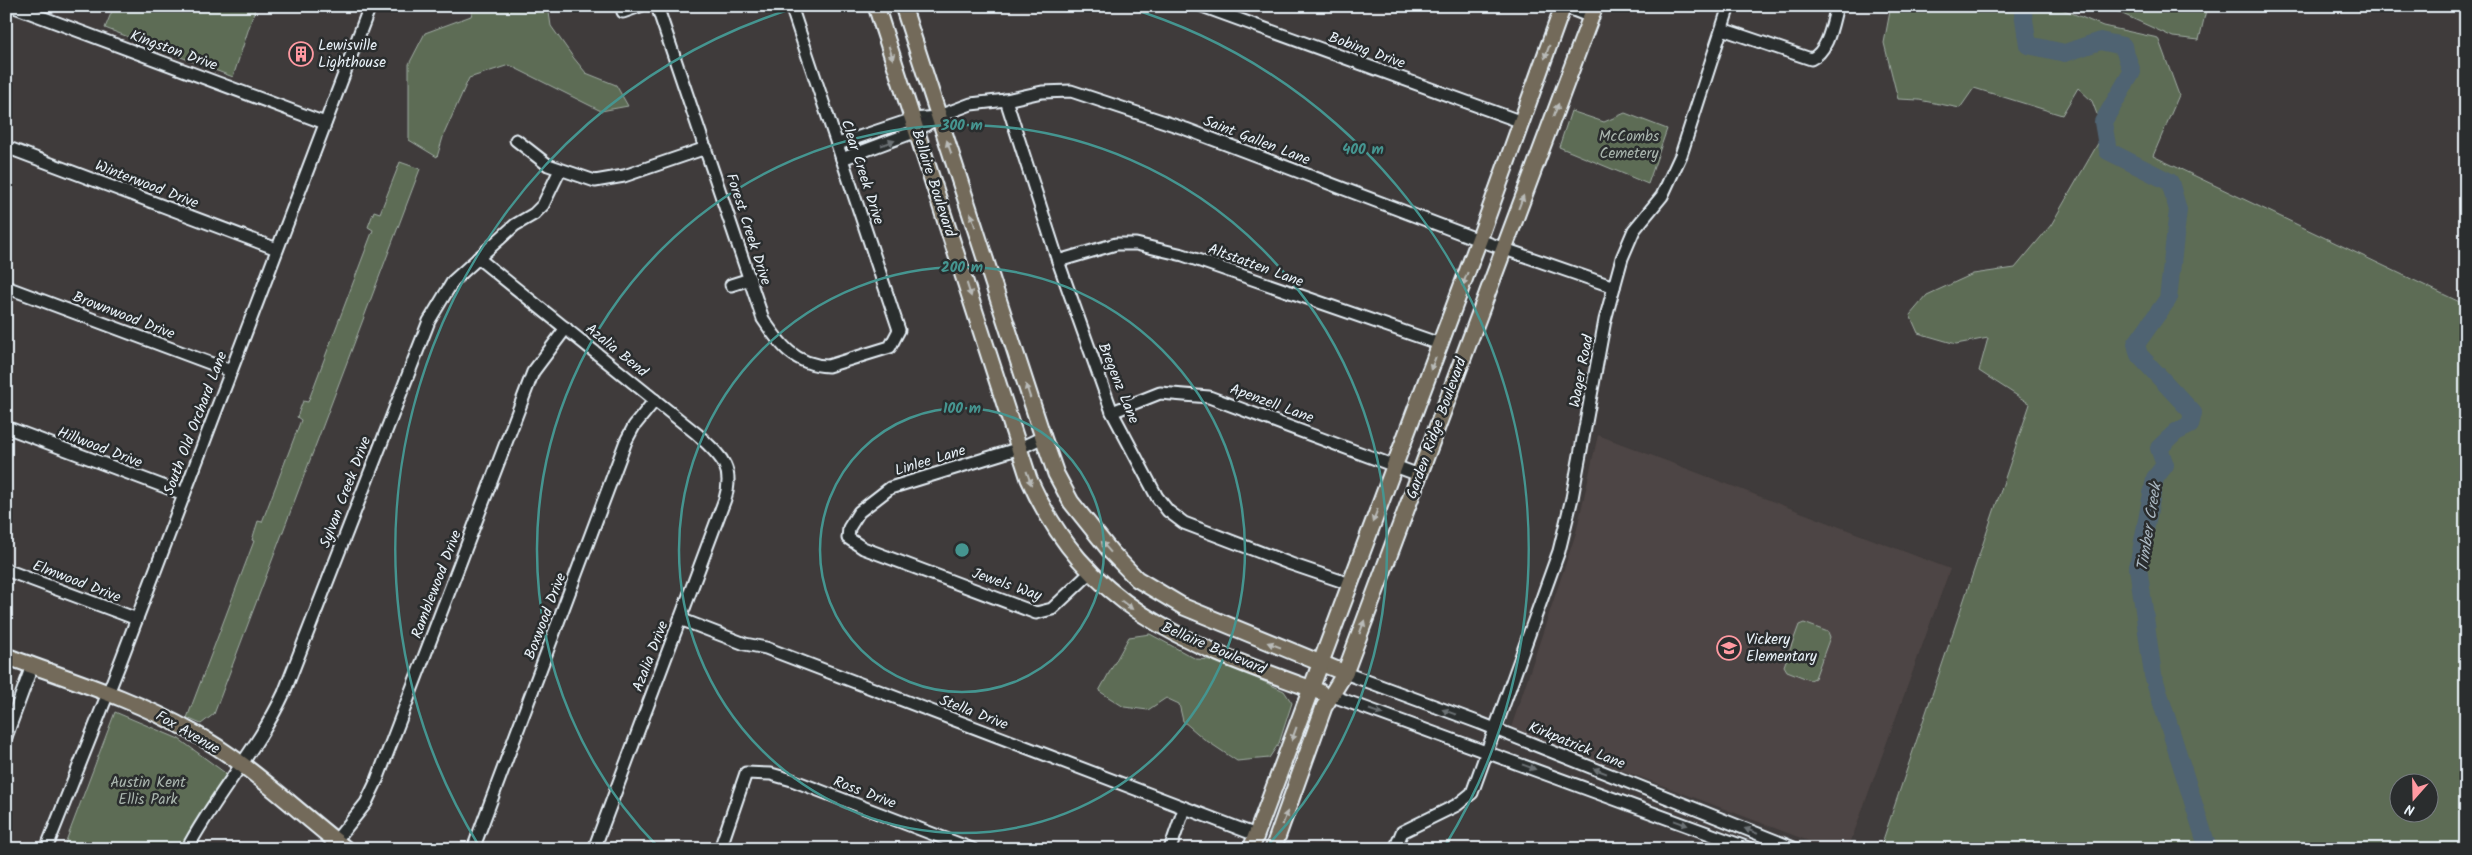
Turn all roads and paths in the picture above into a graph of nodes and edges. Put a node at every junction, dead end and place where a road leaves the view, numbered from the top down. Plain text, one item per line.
1 (12, 6) edge
2 (370, 6) edge
3 (640, 6) edge
4 (657, 6) edge
5 (791, 6) edge
6 (876, 6) edge
7 (903, 6) edge
8 (1202, 6) edge
9 (1563, 6) edge
10 (1729, 6) edge
11 (1837, 6) edge
12 (623, 12) dead end
13 (1593, 12) edge
14 (1722, 29) junction
15 (1006, 100) junction
16 (939, 116) junction
17 (1522, 122) junction
18 (325, 123) junction
19 (915, 125) junction
20 (516, 140) dead end
21 (838, 144) junction
22 (6, 147) edge
23 (706, 148) junction
24 (842, 159) junction
25 (560, 170) junction
26 (1480, 240) junction
27 (1503, 248) junction
28 (277, 249) junction
29 (478, 258) junction
30 (1058, 261) junction
31 (750, 279) junction
32 (731, 285) dead end
33 (6, 287) edge
34 (1614, 288) junction
35 (566, 328) junction
36 (1440, 344) junction
37 (890, 347) joint
38 (231, 371) junction
39 (655, 400) junction
40 (1112, 412) junction
41 (6, 428) edge
42 (1043, 437) junction
43 (1020, 448) junction
44 (1394, 466) junction
45 (729, 472) joint
46 (1419, 475) junction
47 (184, 494) junction
48 (848, 538) joint
49 (6, 570) edge
50 (1090, 573) junction
51 (1350, 584) junction
52 (137, 619) junction
53 (680, 619) junction
54 (6, 656) edge
55 (1320, 663) junction
56 (32, 666) junction
57 (1345, 673) junction
58 (1311, 688) junction
59 (108, 694) junction
60 (1330, 695) junction
61 (1495, 729) junction
62 (6, 737) edge
63 (1486, 751) junction
64 (242, 766) junction
65 (1184, 809) junction
66 (1257, 844) edge
67 (337, 846) edge
68 (46, 849) edge
69 (187, 849) edge
70 (473, 849) edge
71 (594, 849) edge
72 (720, 849) edge
73 (972, 849) edge
74 (1170, 849) edge
75 (1274, 849) edge
76 (1395, 849) edge
77 (1751, 849) edge
78 (1796, 849) edge

1 - 18 street, Kingston Drive
2 - 18 street, South Old Orchard Lane
3 - 12 street
4 - 23 street, Forest Creek Drive
5 - 21 street, Clear Creek Drive
6 -> 19 main road, Bellaire Boulevard
7 - 16 main road, Bellaire Boulevard
8 - 17 street, Bobing Drive
9 - 13 street
9 -> 17 main road, Garden Ridge Boulevard
10 - 14 street, Wager Road
11 - 14 street
27 -> 13 main road, Garden Ridge Boulevard
14 - 34 street, Wager Road
15 - 16 street, Saint Gallen Lane
15 - 26 street, Saint Gallen Lane
15 - 30 street, Bregenz Lane
16 - 19 street, Saint Gallen Lane
42 -> 16 main road, Bellaire Boulevard
17 - 26 main road, Garden Ridge Boulevard
18 - 28 street, South Old Orchard Lane
19 - 21 street
24 -> 19 street
19 -> 43 main road, Bellaire Boulevard
20 - 25 street
21 - 24 street, Clear Creek Drive
22 - 28 street, Winterwood Drive
23 - 25 street
23 - 31 street, Forest Creek Drive
24 - 37 street, Clear Creek Drive
25 - 29 street, Sylvan Creek Drive
26 - 27 street, Saint Gallen Lane
26 -> 36 main road, Garden Ridge Boulevard
27 - 34 street, Saint Gallen Lane
27 - 46 main road, Garden Ridge Boulevard
28 - 38 street, South Old Orchard Lane
29 - 35 street, Azalia Bend
29 - 64 street, Sylvan Creek Drive
30 - 36 street, Altstatten Lane
30 - 40 street, Bregenz Lane
31 - 32 street
31 - 37 street, Forest Creek Drive
33 - 38 street, Brownwood Drive
34 - 61 street, Wager Road
35 - 39 street, Azalia Bend
35 - 67 street, Ramblewood Drive
36 -> 44 main road, Garden Ridge Boulevard
38 - 47 street, South Old Orchard Lane
39 - 45 street, Azalia Bend
39 - 70 street, Boxwood Drive
40 - 44 street, Apenzell Lane
40 - 51 street, Bregenz Lane
41 - 47 street, Hillwood Drive
42 - 43 street, Linlee Lane
55 -> 42 main road, Bellaire Boulevard
43 - 48 street, Linlee Lane
43 -> 50 main road, Bellaire Boulevard
44 - 46 street, Apenzell Lane
44 -> 51 main road, Garden Ridge Boulevard
45 - 53 street, Azalia Drive
57 -> 46 main road, Garden Ridge Boulevard
47 - 52 street, South Old Orchard Lane
48 - 50 street, Jewels Way
49 - 52 street, Elmwood Drive
50 -> 58 main road, Bellaire Boulevard
51 - 55 main road, Garden Ridge Boulevard
52 - 59 street, South Old Orchard Lane
53 - 65 street, Stella Drive
53 - 71 street, Azalia Drive
54 - 56 main road, Fox Avenue
55 - 57 main road, Bellaire Boulevard
55 - 58 main road, Garden Ridge Boulevard
56 - 59 main road, Fox Avenue
56 - 62 street
57 - 60 main road, Garden Ridge Boulevard
61 -> 57 street, Kirkpatrick Lane
58 - 60 main road, Bellaire Boulevard
58 -> 66 main road, Garden Ridge Boulevard
59 - 64 main road, Fox Avenue
59 - 68 street, South Old Orchard Lane
60 -> 63 street
75 -> 60 main road, Garden Ridge Boulevard
61 - 63 street, Wager Road
78 -> 61 street, Kirkpatrick Lane
63 - 76 street, Wager Road
63 -> 77 street
64 - 67 main road, Fox Avenue
64 - 69 street, Sylvan Creek Drive
65 - 66 street, Stella Drive
65 - 74 street
72 - 73 street, Ross Drive

